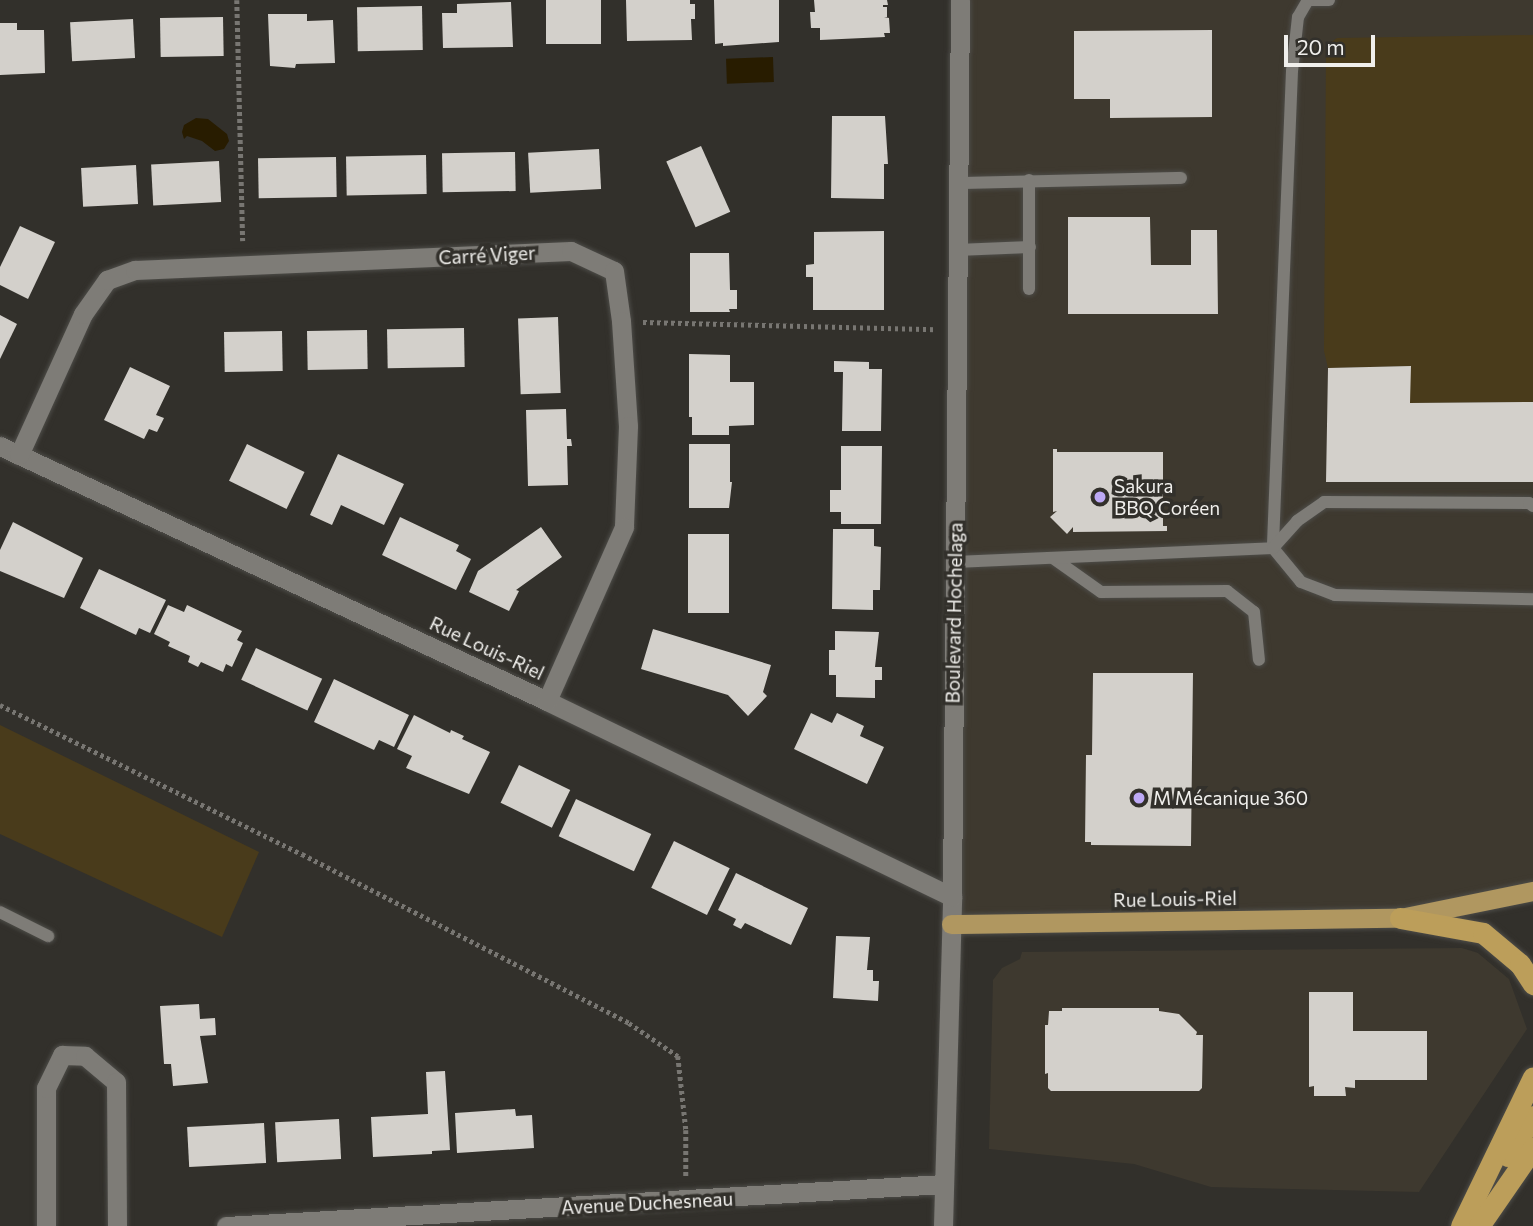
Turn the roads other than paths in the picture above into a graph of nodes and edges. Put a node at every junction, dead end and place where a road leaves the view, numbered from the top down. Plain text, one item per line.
1 (960, 0) edge
2 (1329, 0) edge
3 (1181, 178) dead end
4 (1029, 180) junction
5 (958, 183) junction
6 (1030, 247) junction
7 (957, 250) junction
8 (1028, 289) dead end
9 (0, 446) edge
10 (19, 455) junction
11 (1533, 506) edge
12 (1273, 548) junction
13 (1053, 558) junction
14 (955, 562) junction
15 (1533, 599) edge
16 (1259, 660) dead end
17 (547, 701) junction
18 (1533, 891) edge
19 (952, 897) junction
20 (0, 912) edge
21 (1400, 918) junction
22 (951, 924) junction
23 (48, 936) dead end
24 (1533, 984) edge
25 (1533, 1077) edge
26 (1533, 1116) edge
27 (1533, 1149) edge
28 (943, 1184) junction
29 (46, 1226) edge
30 (117, 1226) edge
31 (226, 1226) edge
32 (943, 1226) edge
33 (1462, 1226) edge
34 (1479, 1226) edge

1 - 5 street, Boulevard Hochelaga
2 - 12 lane
3 - 4 lane
4 - 5 lane
4 - 6 lane
5 - 7 street, Boulevard Hochelaga
6 - 7 lane
6 - 8 lane
7 - 14 street, Boulevard Hochelaga
9 - 10 street, Rue Louis-Riel
10 - 17 street, Rue Louis-Riel
10 - 17 street, Carré Viger
11 - 12 lane
12 - 13 lane
12 - 15 lane
13 - 14 lane
13 - 16 lane
14 - 19 street, Boulevard Hochelaga
17 - 19 street, Rue Louis-Riel
18 - 21 highway, Rue Louis-Riel
19 - 22 street, Boulevard Hochelaga
20 - 23 lane
21 - 22 highway, Rue Louis-Riel
21 - 24 highway
22 - 28 street, Boulevard Hochelaga
25 - 33 highway
26 - 33 highway
27 - 34 highway
28 - 31 street, Avenue Duchesneau
28 - 32 street, Boulevard Hochelaga
29 - 30 street

